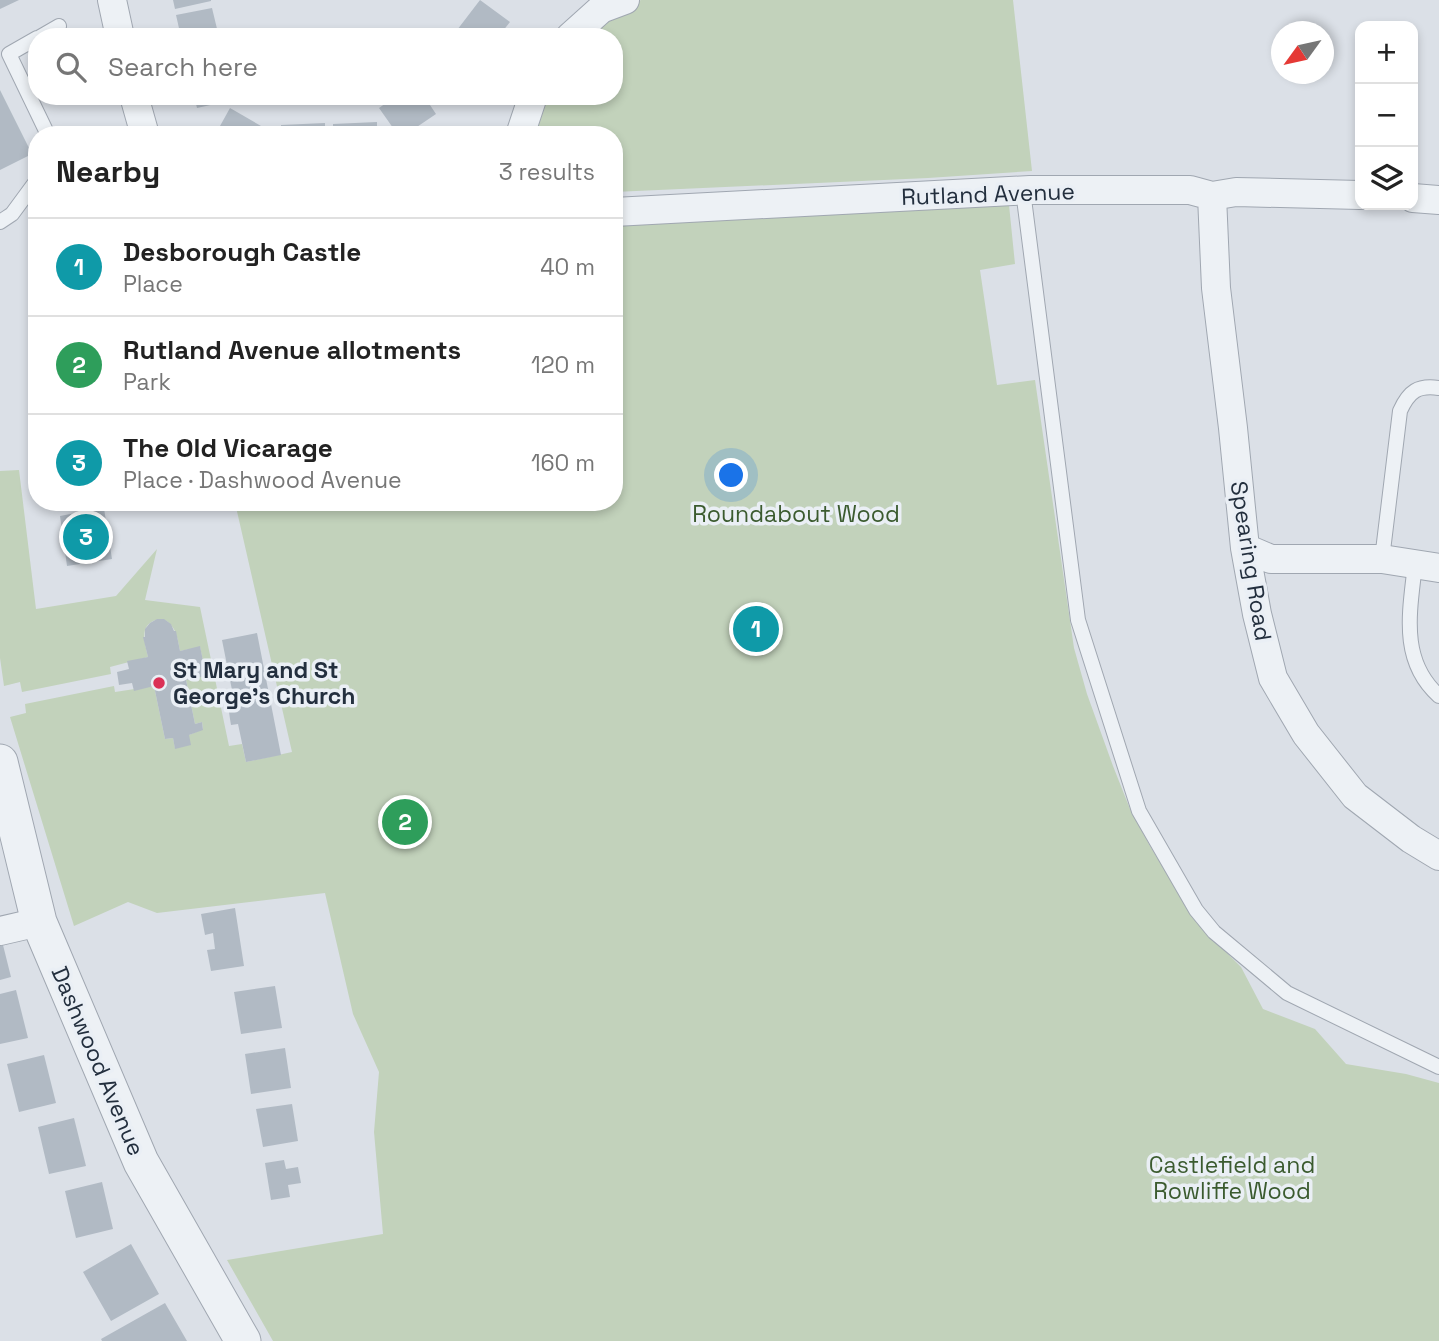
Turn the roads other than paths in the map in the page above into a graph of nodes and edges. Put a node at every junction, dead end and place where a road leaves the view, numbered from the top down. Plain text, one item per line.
1 (112, 0) edge
2 (625, 0) edge
3 (59, 26) dead end
4 (56, 28) edge
5 (118, 28) edge
6 (580, 28) edge
7 (28, 44) edge
8 (28, 93) edge
9 (34, 105) edge
10 (137, 105) edge
11 (530, 105) edge
12 (44, 126) edge
13 (142, 126) edge
14 (523, 126) edge
15 (1023, 191) junction
16 (28, 192) edge
17 (1355, 195) edge
18 (1212, 196) junction
19 (1418, 198) edge
20 (1439, 200) edge
21 (623, 211) edge
22 (0, 222) edge
23 (1439, 388) edge
24 (1245, 548) junction
25 (1382, 559) junction
26 (1427, 566) edge
27 (1439, 696) edge
28 (0, 762) edge
29 (1439, 856) edge
30 (39, 922) junction
31 (0, 931) edge
32 (1439, 1067) edge
33 (243, 1341) edge

1 - 5 street
2 - 6 street
3 - 4 lane
7 - 8 lane
9 - 12 lane
10 - 13 street
11 - 14 street
15 - 18 street, Rutland Avenue
15 - 21 street, Rutland Avenue
15 - 32 lane
16 - 22 lane
17 - 18 street, Rutland Avenue
18 - 24 street, Spearing Road
19 - 20 street
23 - 25 lane
24 - 25 street
24 - 29 street, Spearing Road
25 - 26 street
26 - 27 lane
28 - 30 street, Dashwood Avenue
30 - 31 street
30 - 33 street, Dashwood Avenue

